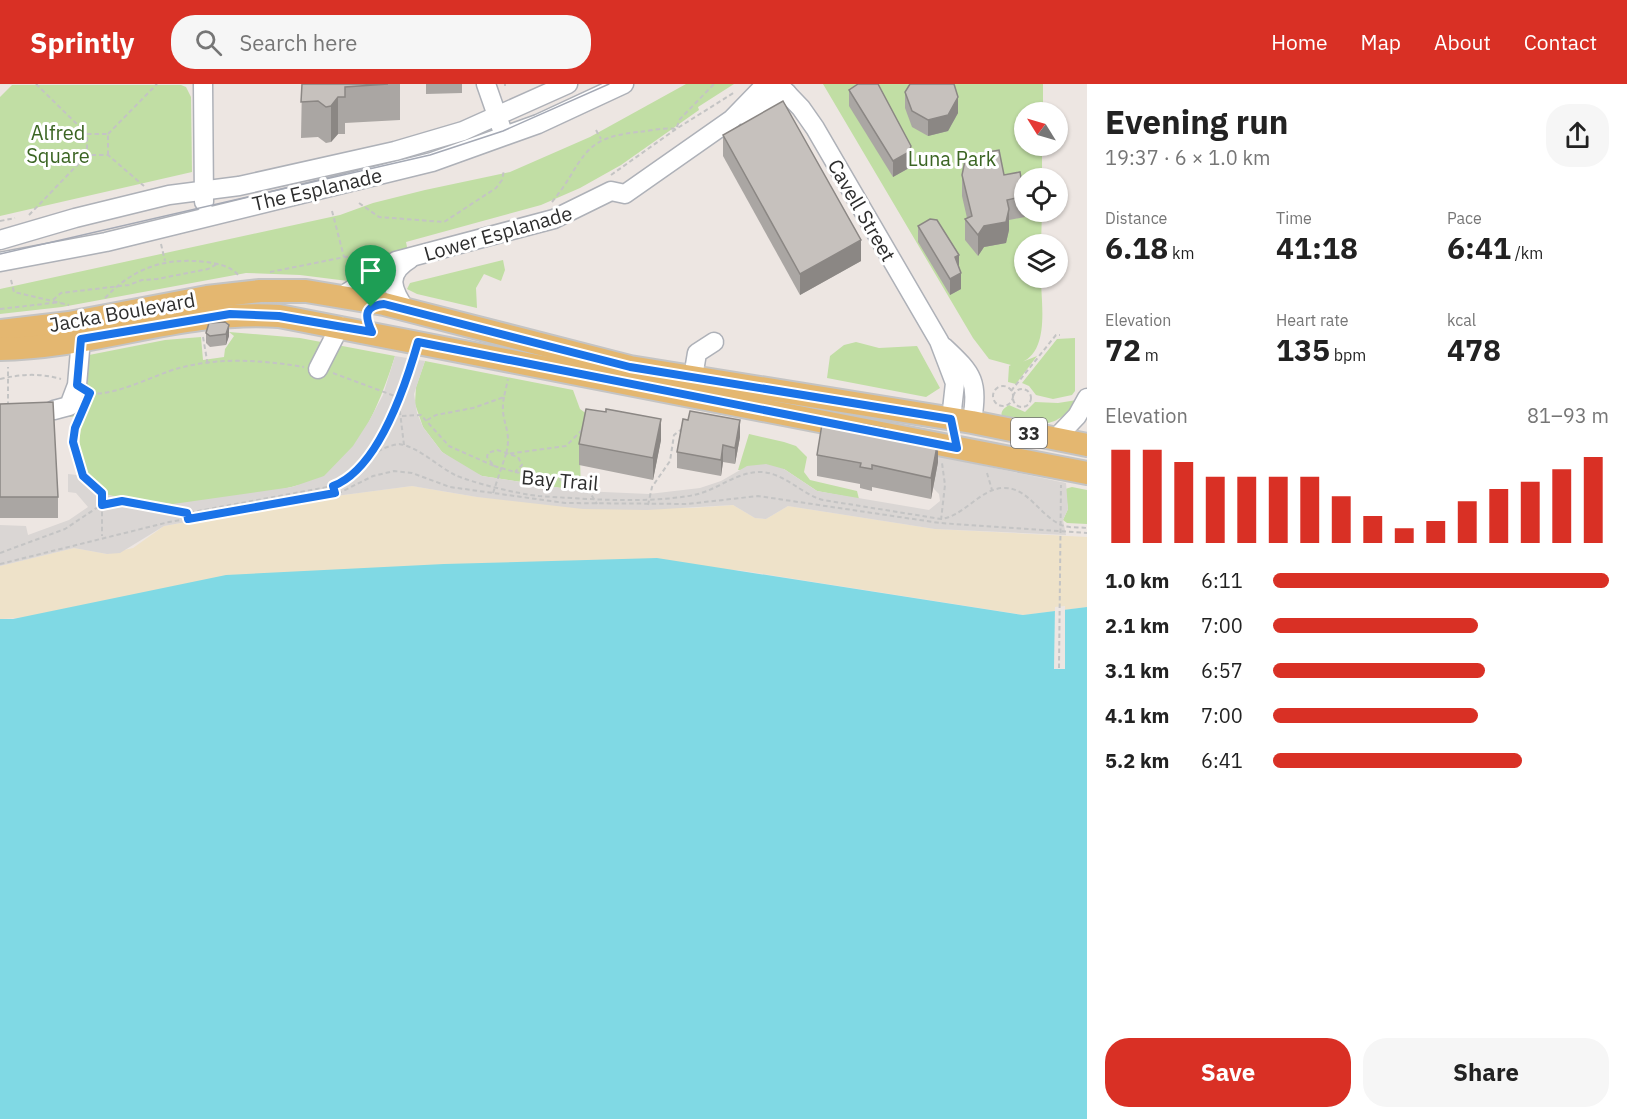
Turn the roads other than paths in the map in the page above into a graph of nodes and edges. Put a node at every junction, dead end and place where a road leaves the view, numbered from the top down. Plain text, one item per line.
1 (203, 84) edge
2 (486, 84) edge
3 (568, 84) edge
4 (624, 84) edge
5 (766, 84) edge
6 (783, 88) edge
7 (497, 117) junction
8 (732, 119) junction
9 (505, 138) junction
10 (202, 191) junction
11 (207, 216) junction
12 (0, 240) edge
13 (414, 257) junction
14 (0, 262) edge
15 (342, 296) junction
16 (384, 304) junction
17 (406, 309) junction
18 (343, 327) junction
19 (372, 332) junction
20 (81, 339) junction
21 (714, 342) dead end
22 (2, 343) edge
23 (318, 369) road end
24 (693, 377) junction
25 (1087, 398) edge
26 (54, 410) edge
27 (962, 421) junction
28 (1056, 438) junction
29 (1087, 445) edge
30 (950, 453) junction
31 (1087, 473) edge

1 - 10 street
2 - 7 street
3 - 7 street, The Esplanade
4 - 9 street, The Esplanade
5 - 8 street, Lower Esplanade
6 - 8 street, Lower Esplanade
6 - 27 street, Cavell Street
7 - 9 street
7 - 10 street, The Esplanade
8 - 13 street, Lower Esplanade
9 - 11 street, The Esplanade
10 - 11 street
10 - 12 street, The Esplanade
11 - 14 street, The Esplanade
13 - 15 street, Lower Esplanade
13 - 17 street, Lower Esplanade
15 - 16 main road, Jacka Boulevard / 33
15 - 18 main road
15 - 22 main road, Jacka Boulevard / 33
16 - 17 main road, Jacka Boulevard / 33
16 - 19 main road
17 - 24 main road, Jacka Boulevard / 33
18 - 19 main road, Jacka Boulevard / 33
18 - 20 main road, Jacka Boulevard / 33
18 - 23 street
19 - 30 main road, Jacka Boulevard / 33
20 - 22 main road, Jacka Boulevard / 33
20 - 26 street
21 - 24 street
24 - 27 main road, Jacka Boulevard / 33
25 - 28 street
27 - 28 main road, 33
27 - 30 main road
28 - 29 main road, 33
30 - 31 main road, 33

